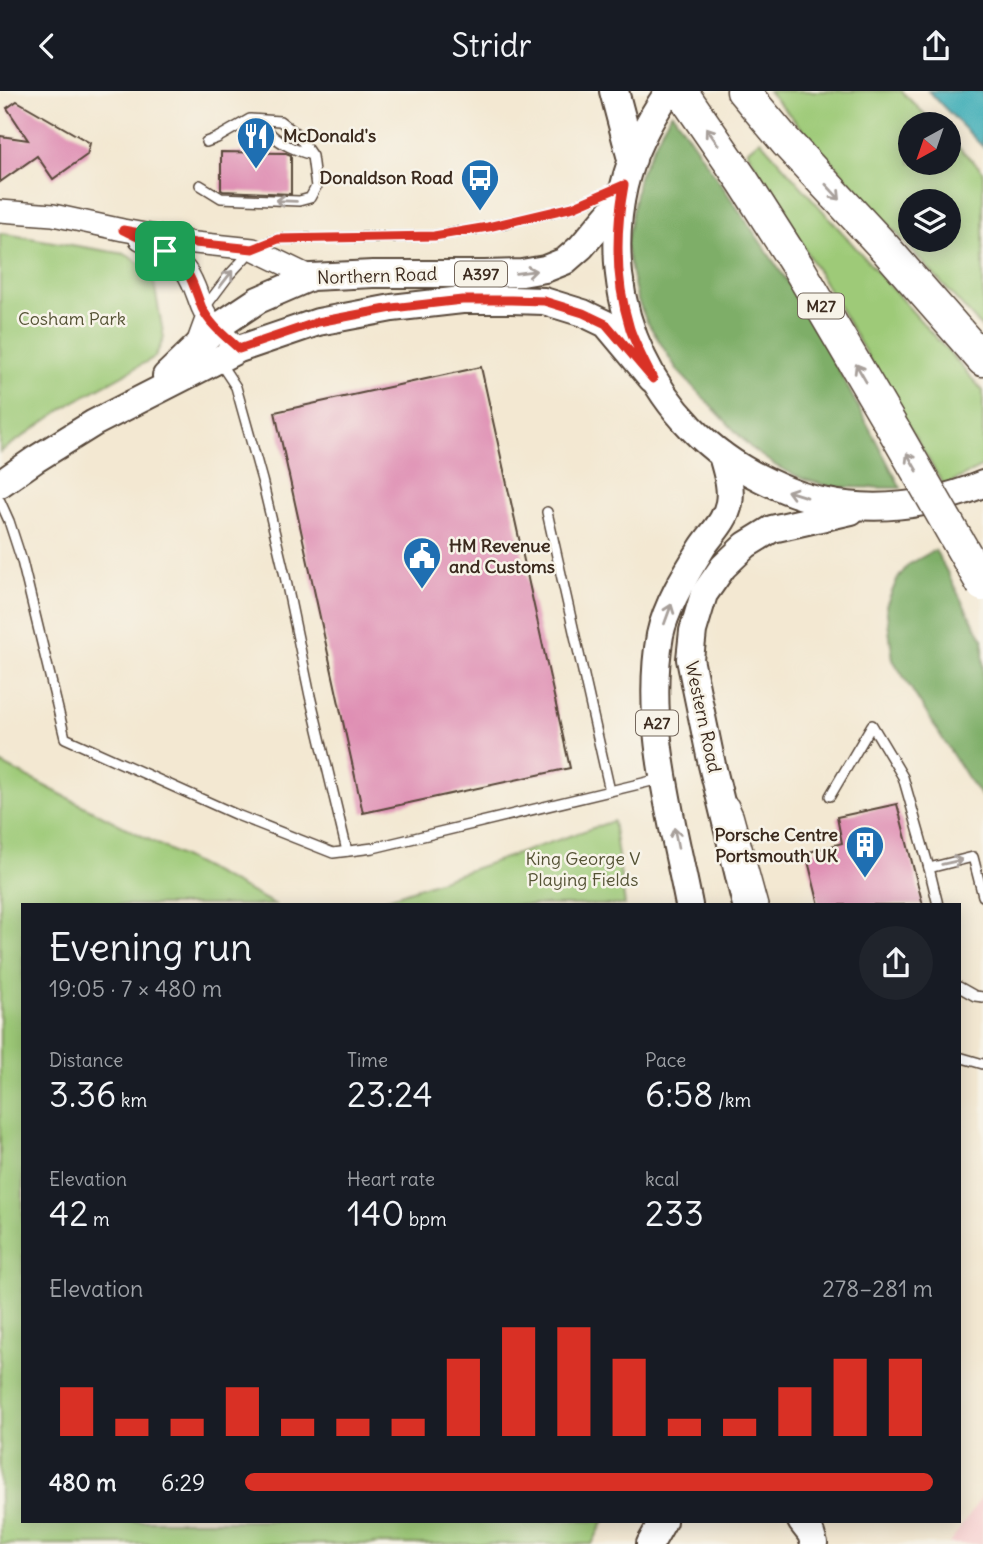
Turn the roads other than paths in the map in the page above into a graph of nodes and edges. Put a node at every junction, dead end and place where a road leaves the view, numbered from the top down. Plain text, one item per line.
1 (614, 91) edge
2 (669, 91) edge
3 (681, 91) edge
4 (743, 91) edge
5 (250, 118) junction
6 (206, 142) dead end
7 (312, 156) junction
8 (626, 181) junction
9 (200, 185) dead end
10 (0, 211) edge
11 (123, 230) junction
12 (253, 249) junction
13 (312, 277) junction
14 (209, 319) junction
15 (228, 354) junction
16 (983, 360) edge
17 (653, 379) junction
18 (145, 396) junction
19 (722, 455) junction
20 (0, 484) edge
21 (983, 484) edge
22 (0, 501) edge
23 (866, 507) junction
24 (547, 512) dead end
25 (983, 585) edge
26 (712, 765) junction
27 (664, 778) junction
28 (610, 791) junction
29 (830, 796) dead end
30 (347, 851) junction
31 (929, 868) junction
32 (983, 896) edge
33 (690, 903) edge
34 (746, 903) edge
35 (762, 903) edge
36 (938, 903) edge
37 (961, 988) edge
38 (983, 997) edge
39 (961, 1058) edge
40 (983, 1064) edge
41 (649, 1523) edge
42 (662, 1523) edge
43 (648, 1544) edge

1 - 8 highway
2 - 8 main road
25 -> 3 highway, M27, bridge
4 -> 16 highway
5 - 6 lane
5 - 7 lane
5 - 7 lane
7 -> 9 lane
8 - 12 lane
13 -> 8 main road, Northern Road / A397
8 - 17 main road
10 - 11 street
11 - 12 street
11 - 14 street
12 - 13 street
14 -> 12 lane
13 - 14 main road, Northern Road / A397
14 - 15 street
14 - 18 main road, Northern Road / A397
15 - 17 main road, Northern Road / A397
15 - 18 main road, Northern Road / A397
15 - 30 lane
17 - 19 main road
18 - 20 main road, Northern Road / A397
23 -> 19 main road
27 -> 19 main road, Western Road / A27
21 - 23 main road
22 - 30 lane
23 - 26 main road, Western Road / A27
24 - 28 lane
26 - 34 main road, Western Road / A27
26 - 35 lane
27 - 28 lane
33 -> 27 main road, Western Road / A27
28 - 30 lane
29 - 31 lane
31 -> 32 lane
31 - 36 lane
37 - 38 lane
39 - 40 lane
41 - 43 main road
42 - 43 main road

